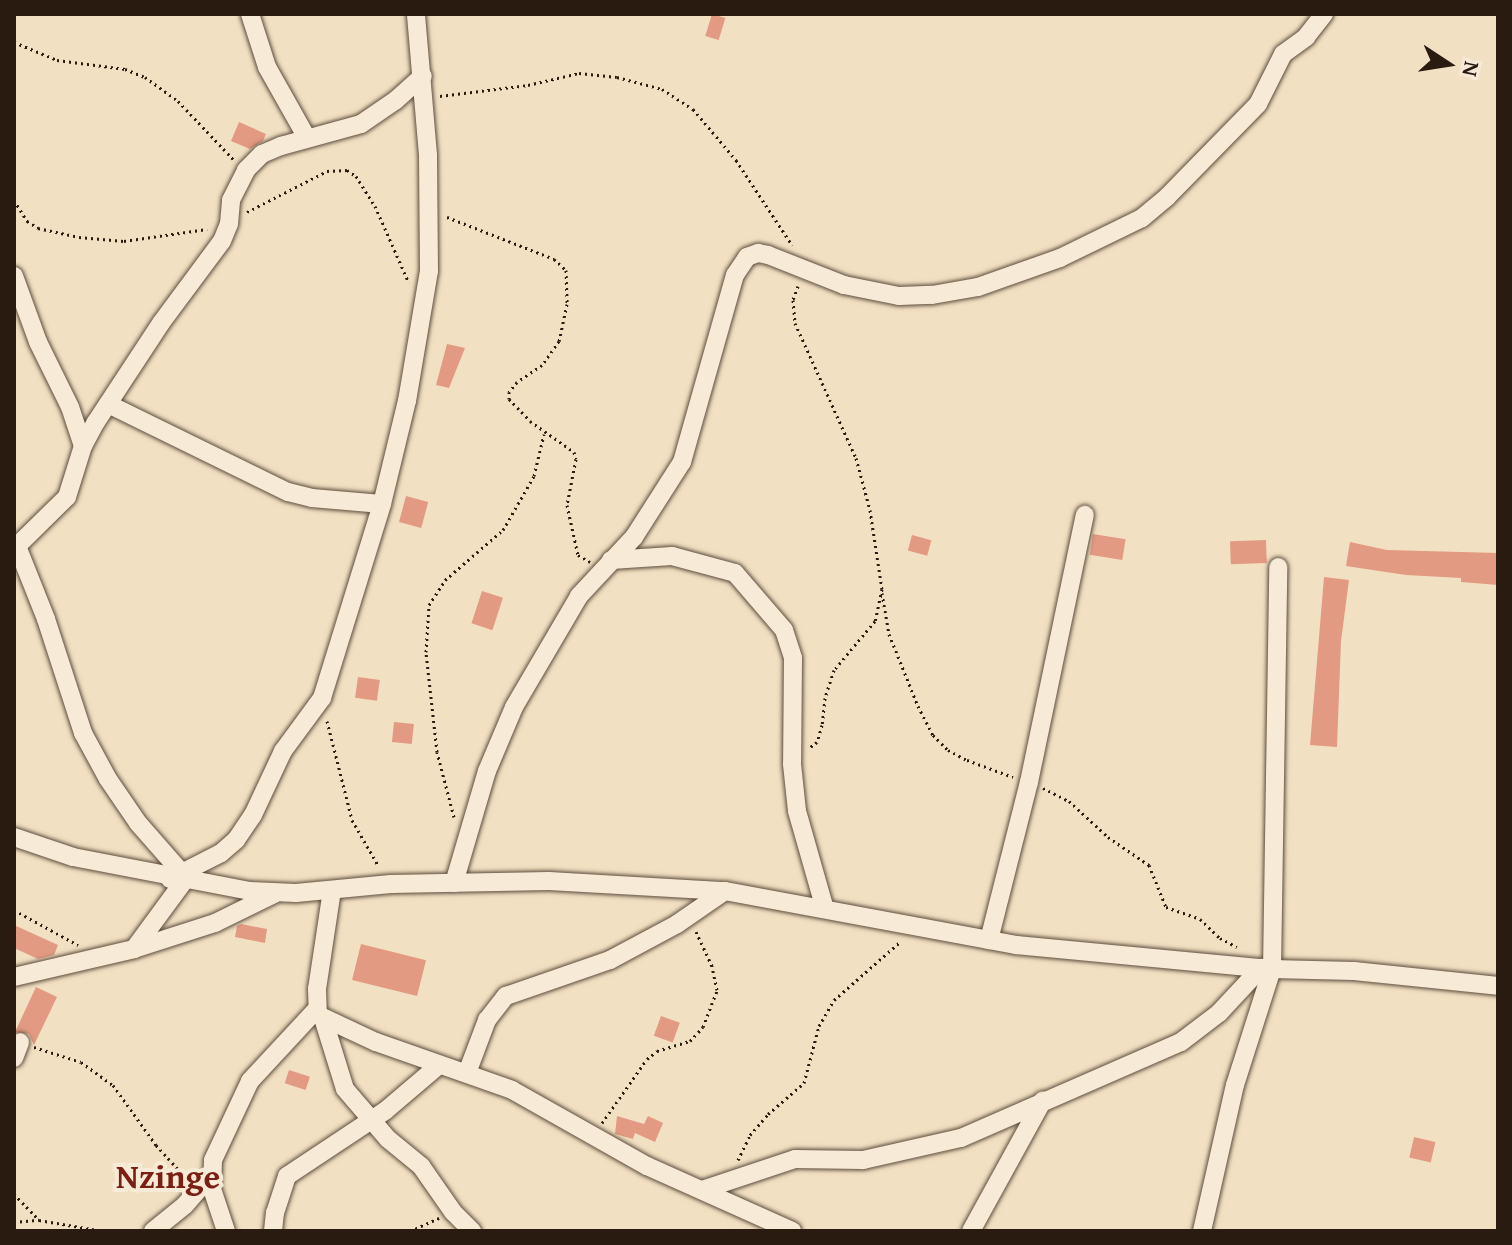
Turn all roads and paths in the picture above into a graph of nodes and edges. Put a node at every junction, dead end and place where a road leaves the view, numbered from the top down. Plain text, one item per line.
1 (250, 14) edge
2 (416, 14) edge
3 (1324, 14) edge
4 (14, 42) edge
5 (423, 76) junction
6 (425, 99) junction
7 (307, 138) junction
8 (246, 170) junction
9 (14, 200) edge
10 (429, 206) junction
11 (230, 220) junction
12 (803, 271) junction
13 (14, 276) edge
14 (410, 288) dead end
15 (14, 321) edge
16 (38, 342) junction
17 (108, 404) junction
18 (544, 434) junction
19 (83, 446) junction
20 (382, 504) junction
21 (1085, 515) dead end
22 (16, 548) edge
23 (608, 563) junction
24 (1278, 567) dead end
25 (882, 589) junction
26 (322, 698) junction
27 (792, 764) junction
28 (1029, 782) junction
29 (14, 837) edge
30 (462, 852) junction
31 (179, 877) junction
32 (454, 883) junction
33 (391, 884) junction
34 (332, 890) junction
35 (725, 891) junction
36 (276, 893) junction
37 (825, 909) junction
38 (14, 910) edge
39 (688, 917) junction
40 (919, 927) junction
41 (989, 940) junction
42 (134, 949) junction
43 (1242, 950) dead end
44 (99, 956) junction
45 (1267, 968) junction
46 (14, 977) edge
47 (1498, 986) edge
48 (320, 1014) junction
49 (17, 1050) edge
50 (439, 1065) junction
51 (467, 1073) junction
52 (1043, 1100) junction
53 (373, 1120) junction
54 (590, 1135) junction
55 (736, 1176) junction
56 (205, 1182) junction
57 (702, 1190) junction
58 (14, 1194) edge
59 (453, 1212) junction
60 (39, 1220) junction
61 (14, 1222) edge
62 (103, 1231) edge
63 (153, 1231) edge
64 (226, 1231) edge
65 (273, 1231) edge
66 (410, 1231) edge
67 (472, 1231) edge
68 (792, 1231) edge
69 (971, 1231) edge
70 (1202, 1231) edge

1 - 7 street
2 - 5 street
3 - 12 street
4 - 8 path
5 - 6 street
5 - 7 street
6 - 10 street
6 - 12 path
7 - 8 street
8 - 11 street
9 - 11 path
10 - 18 path
10 - 20 street
11 - 14 path
11 - 17 street
12 - 23 street
12 - 25 path
13 - 16 street
15 - 16 street
16 - 19 street
17 - 19 street
17 - 20 street
18 - 23 path
18 - 30 path
19 - 22 street
20 - 26 street
21 - 28 street
22 - 31 street
23 - 27 street
23 - 30 street
24 - 45 street
25 - 27 path
25 - 28 path
26 - 31 street
26 - 33 path
27 - 37 street
28 - 41 street
28 - 43 path
29 - 31 street
30 - 32 street
31 - 36 street
31 - 42 street
32 - 33 street
32 - 35 street
33 - 34 street
34 - 36 street
34 - 48 street
35 - 37 street
35 - 39 street
36 - 42 street
37 - 40 street
38 - 44 path
39 - 51 street
39 - 54 path
40 - 41 street
40 - 55 path
41 - 45 street
42 - 44 street
44 - 46 street
45 - 47 street
45 - 52 street
45 - 70 street
48 - 50 street
48 - 53 street
48 - 56 street
49 - 56 path
50 - 51 street
50 - 53 street
51 - 54 street
52 - 55 street
52 - 69 street
53 - 59 street
53 - 65 street
54 - 57 street
55 - 57 street
56 - 63 street
56 - 64 street
57 - 68 street
58 - 60 path
59 - 66 path
59 - 67 street
60 - 61 path
60 - 62 path

